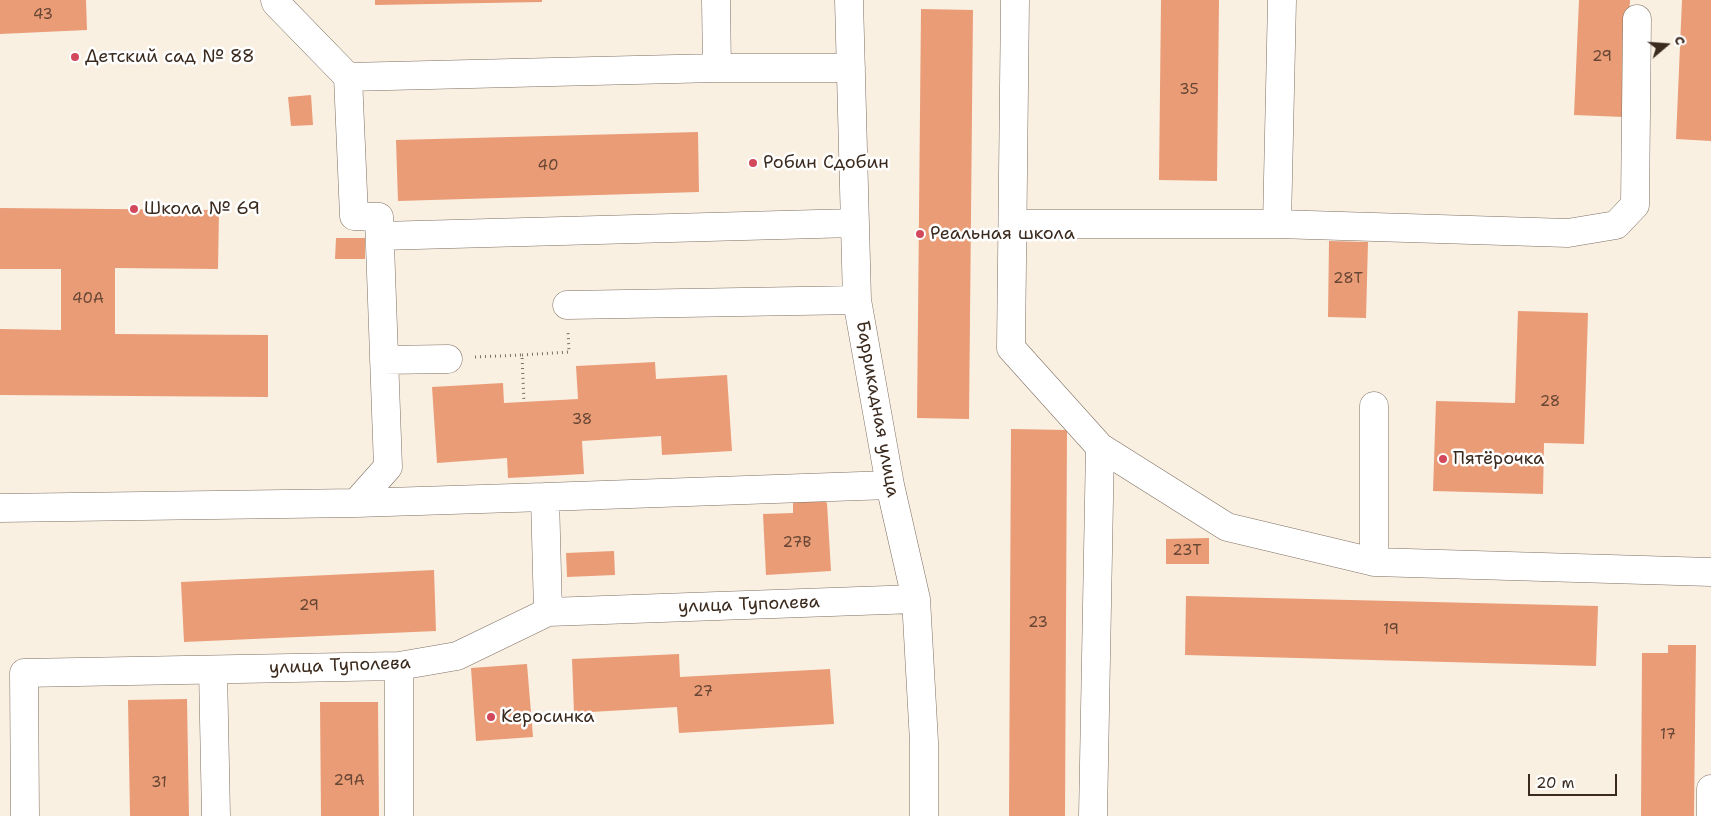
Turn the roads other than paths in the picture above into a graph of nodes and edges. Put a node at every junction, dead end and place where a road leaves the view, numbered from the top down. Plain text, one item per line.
1 (275, 0) edge
2 (716, 0) edge
3 (849, 0) edge
4 (1015, 0) edge
5 (1282, 0) edge
6 (1637, 19) dead end
7 (717, 68) junction
8 (851, 68) junction
9 (348, 77) junction
10 (854, 223) junction
11 (1013, 224) junction
12 (1277, 224) junction
13 (380, 236) junction
14 (857, 300) junction
15 (567, 305) road end
16 (448, 358) road end
17 (384, 360) junction
18 (1374, 406) dead end
19 (1100, 447) junction
20 (890, 485) junction
21 (544, 497) junction
22 (356, 503) junction
23 (0, 508) edge
24 (1374, 562) junction
25 (1711, 572) edge
26 (916, 599) junction
27 (548, 612) junction
28 (399, 666) junction
29 (213, 670) junction
30 (1711, 789) edge
31 (26, 816) edge
32 (216, 816) edge
33 (399, 816) edge
34 (924, 816) edge
35 (1093, 816) edge
36 (1711, 816) edge

1 - 9 street
2 - 7 street
3 - 8 street, Баррикадная улица
4 - 11 street
5 - 12 street
6 - 12 street
7 - 8 street
7 - 9 street
8 - 10 street, Баррикадная улица
9 - 13 street
10 - 13 street
10 - 14 street, Баррикадная улица
11 - 12 street
11 - 19 street
13 - 17 street
14 - 15 street
14 - 20 street, Баррикадная улица
16 - 17 street
17 - 22 street
18 - 24 street
19 - 24 street
19 - 35 street
20 - 21 street
20 - 26 street, Баррикадная улица
21 - 22 street
21 - 27 street
22 - 23 street
24 - 25 street
26 - 27 street, улица Туполева
26 - 34 street, Баррикадная улица
27 - 28 street, улица Туполева
28 - 29 street, улица Туполева
28 - 33 street
29 - 31 street, улица Туполева
29 - 32 street
30 - 36 street

